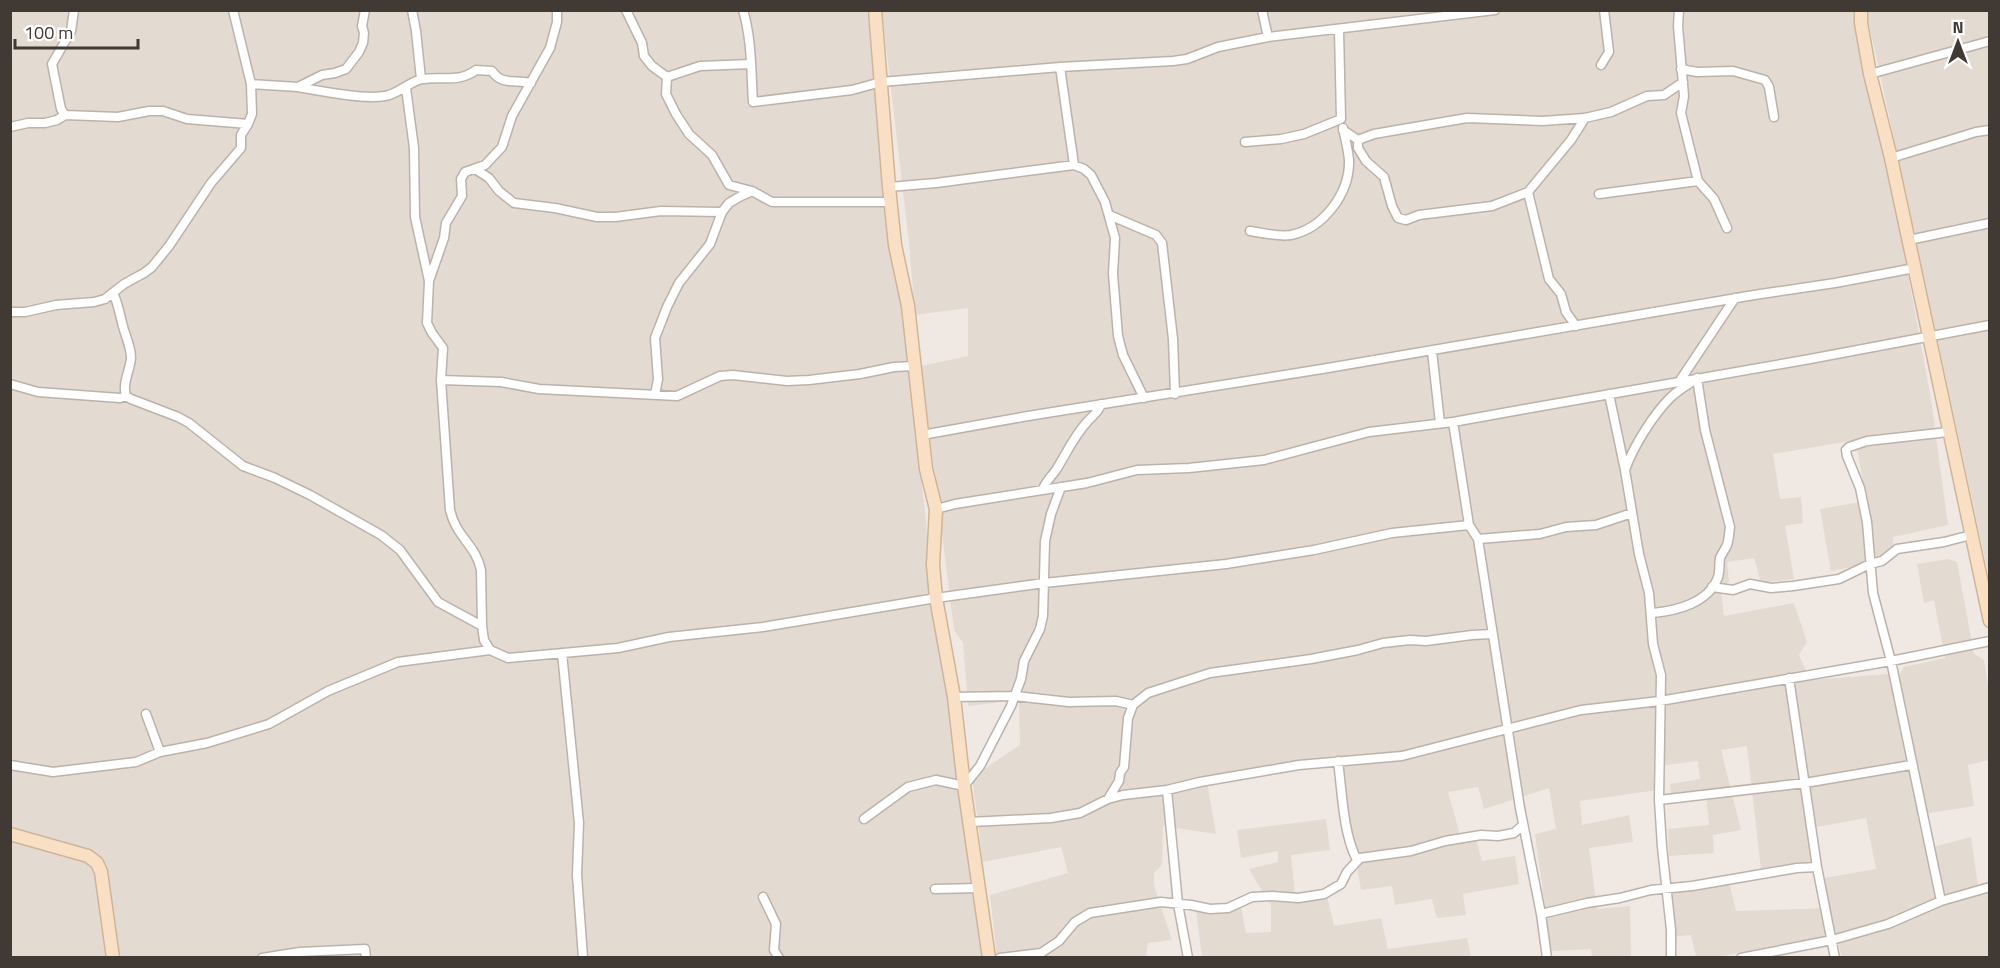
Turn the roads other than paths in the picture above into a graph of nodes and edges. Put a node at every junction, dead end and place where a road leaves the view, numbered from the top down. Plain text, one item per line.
1 (74, 10) edge
2 (233, 10) edge
3 (365, 10) edge
4 (412, 10) edge
5 (557, 10) edge
6 (626, 10) edge
7 (743, 10) edge
8 (875, 10) edge
9 (1262, 10) edge
10 (1496, 10) edge
11 (1604, 10) edge
12 (1679, 10) edge
13 (1860, 10) edge
14 (1339, 30) junction
15 (1268, 37) junction
16 (1989, 41) edge
17 (751, 64) junction
18 (1601, 65) dead end
19 (1060, 67) junction
20 (1681, 69) junction
21 (1870, 74) junction
22 (667, 77) junction
23 (421, 79) junction
24 (881, 82) junction
25 (1683, 82) junction
26 (531, 83) junction
27 (251, 84) junction
28 (298, 87) junction
29 (406, 88) junction
30 (65, 115) junction
31 (1585, 117) junction
32 (1773, 117) dead end
33 (1341, 119) junction
34 (248, 124) junction
35 (10, 127) edge
36 (1343, 130) junction
37 (1989, 130) edge
38 (1358, 140) junction
39 (1245, 142) dead end
40 (1891, 158) junction
41 (1074, 165) junction
42 (475, 169) junction
43 (1698, 181) junction
44 (889, 188) junction
45 (752, 191) junction
46 (1528, 192) junction
47 (1599, 194) dead end
48 (891, 202) junction
49 (722, 212) junction
50 (1109, 215) junction
51 (1989, 223) edge
52 (1727, 228) dead end
53 (1250, 231) dead end
54 (1909, 240) junction
55 (1915, 267) junction
56 (429, 281) junction
57 (113, 292) junction
58 (1735, 298) junction
59 (10, 312) edge
60 (1989, 325) edge
61 (1576, 326) junction
62 (1928, 337) junction
63 (1432, 351) junction
64 (914, 366) junction
65 (1697, 378) junction
66 (441, 380) junction
67 (1679, 382) junction
68 (10, 384) edge
69 (1175, 394) junction
70 (1608, 394) junction
71 (655, 395) junction
72 (126, 396) junction
73 (1144, 398) junction
74 (1101, 404) junction
75 (1453, 422) junction
76 (1440, 423) junction
77 (1948, 432) junction
78 (922, 435) junction
79 (1625, 470) junction
80 (1061, 487) junction
81 (1043, 489) junction
82 (936, 509) junction
83 (1632, 513) junction
84 (1469, 525) junction
85 (1971, 535) junction
86 (1478, 539) junction
87 (1870, 564) junction
88 (1044, 583) junction
89 (1712, 587) junction
90 (936, 598) junction
91 (1987, 603) edge
92 (1652, 613) junction
93 (1989, 621) edge
94 (482, 626) junction
95 (1492, 634) junction
96 (1989, 641) edge
97 (490, 650) junction
98 (562, 653) junction
99 (1891, 661) junction
100 (1789, 678) junction
101 (1015, 696) junction
102 (954, 697) junction
103 (1660, 701) junction
104 (1133, 705) junction
105 (146, 714) dead end
106 (1508, 729) junction
107 (160, 752) junction
108 (1338, 761) junction
109 (10, 765) edge
110 (1911, 765) junction
111 (1805, 783) junction
112 (964, 786) junction
113 (1167, 790) junction
114 (1108, 799) junction
115 (1659, 800) junction
116 (864, 819) dead end
117 (970, 822) junction
118 (1523, 825) junction
119 (10, 834) edge
120 (1360, 858) junction
121 (1817, 867) junction
122 (1989, 887) edge
123 (980, 888) junction
124 (935, 889) dead end
125 (1667, 889) junction
126 (763, 897) dead end
127 (1941, 901) junction
128 (1178, 904) junction
129 (1541, 914) junction
130 (1832, 940) junction
131 (1547, 956) edge
132 (113, 957) edge
133 (262, 957) edge
134 (366, 957) edge
135 (583, 957) edge
136 (779, 957) edge
137 (989, 957) edge
138 (1000, 957) edge
139 (1188, 957) edge
140 (1558, 957) edge
141 (1671, 957) edge
142 (1741, 957) edge
143 (1835, 957) edge

1 - 30 street
2 - 27 street
3 - 28 street
4 - 23 street
5 - 26 street
6 - 22 street
7 - 17 street
8 - 24 street
9 - 15 street
10 - 14 street
11 - 18 street
12 - 20 street
13 - 21 street
14 - 15 street
14 - 33 street
15 - 19 street
16 - 21 street
17 - 22 street
17 - 24 street
19 - 24 street
19 - 41 street
20 - 25 street
20 - 32 street
21 - 40 street
22 - 45 street
23 - 26 street
23 - 29 street
24 - 44 street
25 - 31 street
25 - 43 street
26 - 42 street
27 - 28 street
27 - 34 street
28 - 29 street
29 - 56 street
30 - 34 street
30 - 35 street
31 - 38 street
31 - 46 street
33 - 36 street
33 - 39 street
34 - 57 street
36 - 38 street
36 - 53 street
37 - 40 street
38 - 46 street
40 - 54 street
41 - 44 street
41 - 50 street
42 - 49 street
42 - 56 street
43 - 47 street
43 - 52 street
44 - 48 street
45 - 48 street
45 - 49 street
46 - 61 street
48 - 64 street
49 - 71 street
50 - 69 street
50 - 73 street
51 - 54 street
54 - 55 street
55 - 58 street
55 - 62 street
56 - 66 street
57 - 59 street
57 - 72 street
58 - 61 street
58 - 67 street
60 - 62 street
61 - 63 street
62 - 65 street
62 - 77 street
63 - 69 street
63 - 76 street
64 - 71 street
64 - 78 street
65 - 67 street
65 - 79 street
65 - 89 street
66 - 71 street
66 - 94 street
67 - 70 street
68 - 72 street
69 - 73 street
70 - 75 street
70 - 79 street
72 - 94 street
73 - 74 street
74 - 78 street
74 - 81 street
75 - 76 street
75 - 84 street
76 - 80 street
77 - 85 street
77 - 87 street
78 - 82 street
79 - 83 street
80 - 81 street
80 - 88 street
81 - 82 street
82 - 90 street
83 - 86 street
83 - 92 street
84 - 86 street
84 - 88 street
85 - 87 street
85 - 91 street
86 - 95 street
87 - 89 street
87 - 99 street
88 - 90 street
88 - 101 street
89 - 92 street
90 - 98 street
90 - 102 street
91 - 93 street
92 - 103 street
94 - 97 street
95 - 104 street
95 - 106 street
96 - 99 street
97 - 98 street
97 - 107 street
98 - 135 street
99 - 100 street
99 - 110 street
100 - 103 street
100 - 111 street
101 - 102 street
101 - 104 street
101 - 112 street
102 - 112 street
103 - 106 street
103 - 115 street
104 - 114 street
105 - 107 street
106 - 108 street
106 - 118 street
107 - 109 street
108 - 113 street
108 - 120 street
110 - 111 street
110 - 127 street
111 - 115 street
111 - 121 street
112 - 116 street
112 - 117 street
113 - 114 street
113 - 128 street
114 - 117 street
115 - 125 street
117 - 123 street
118 - 120 street
118 - 129 street
119 - 132 street
120 - 128 street
121 - 125 street
121 - 130 street
122 - 127 street
123 - 124 street
123 - 137 street
125 - 129 street
125 - 141 street
126 - 136 street
127 - 130 street
128 - 138 street
128 - 139 street
129 - 131 street
130 - 142 street
130 - 143 street
131 - 140 street
133 - 134 street

